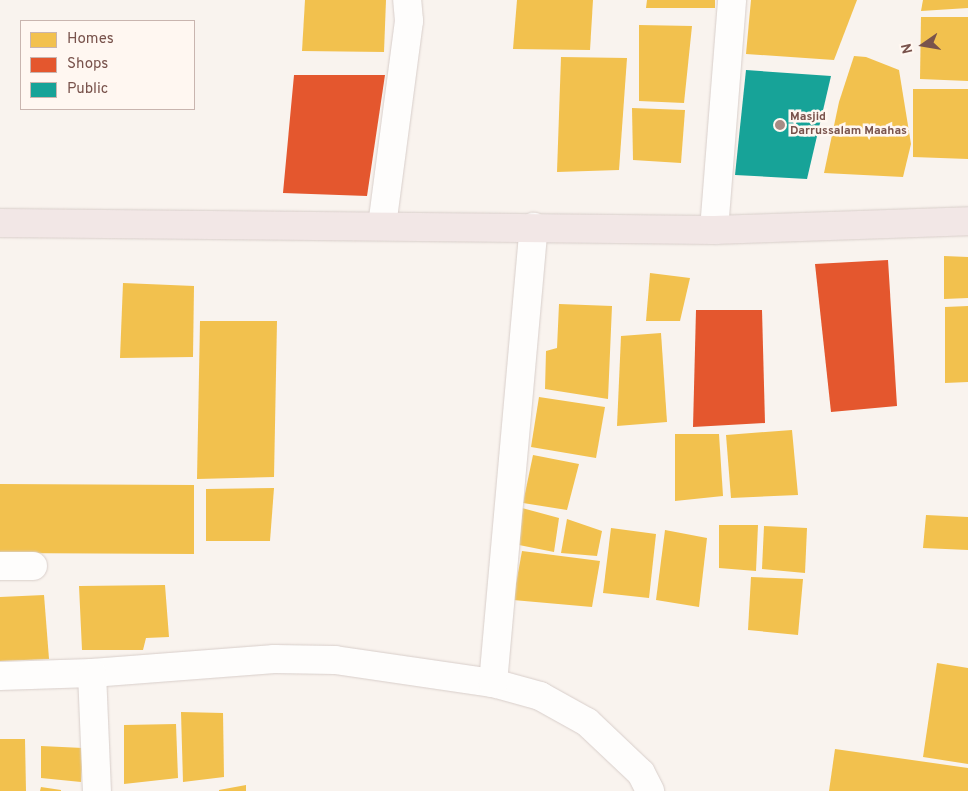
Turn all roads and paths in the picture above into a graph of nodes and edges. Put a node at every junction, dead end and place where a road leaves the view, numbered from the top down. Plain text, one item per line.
1 (407, 0) edge
2 (732, 0) edge
3 (968, 222) edge
4 (0, 223) edge
5 (382, 226) junction
6 (534, 227) junction
7 (714, 230) junction
8 (0, 566) edge
9 (33, 566) dead end
10 (92, 673) junction
11 (0, 676) edge
12 (493, 683) junction
13 (97, 791) edge
14 (650, 791) edge

1 - 5 street
2 - 7 street
3 - 7 highway
4 - 5 highway
5 - 6 highway
6 - 7 highway
6 - 12 street
8 - 9 street
10 - 11 street
10 - 12 street
10 - 13 street
12 - 14 street

